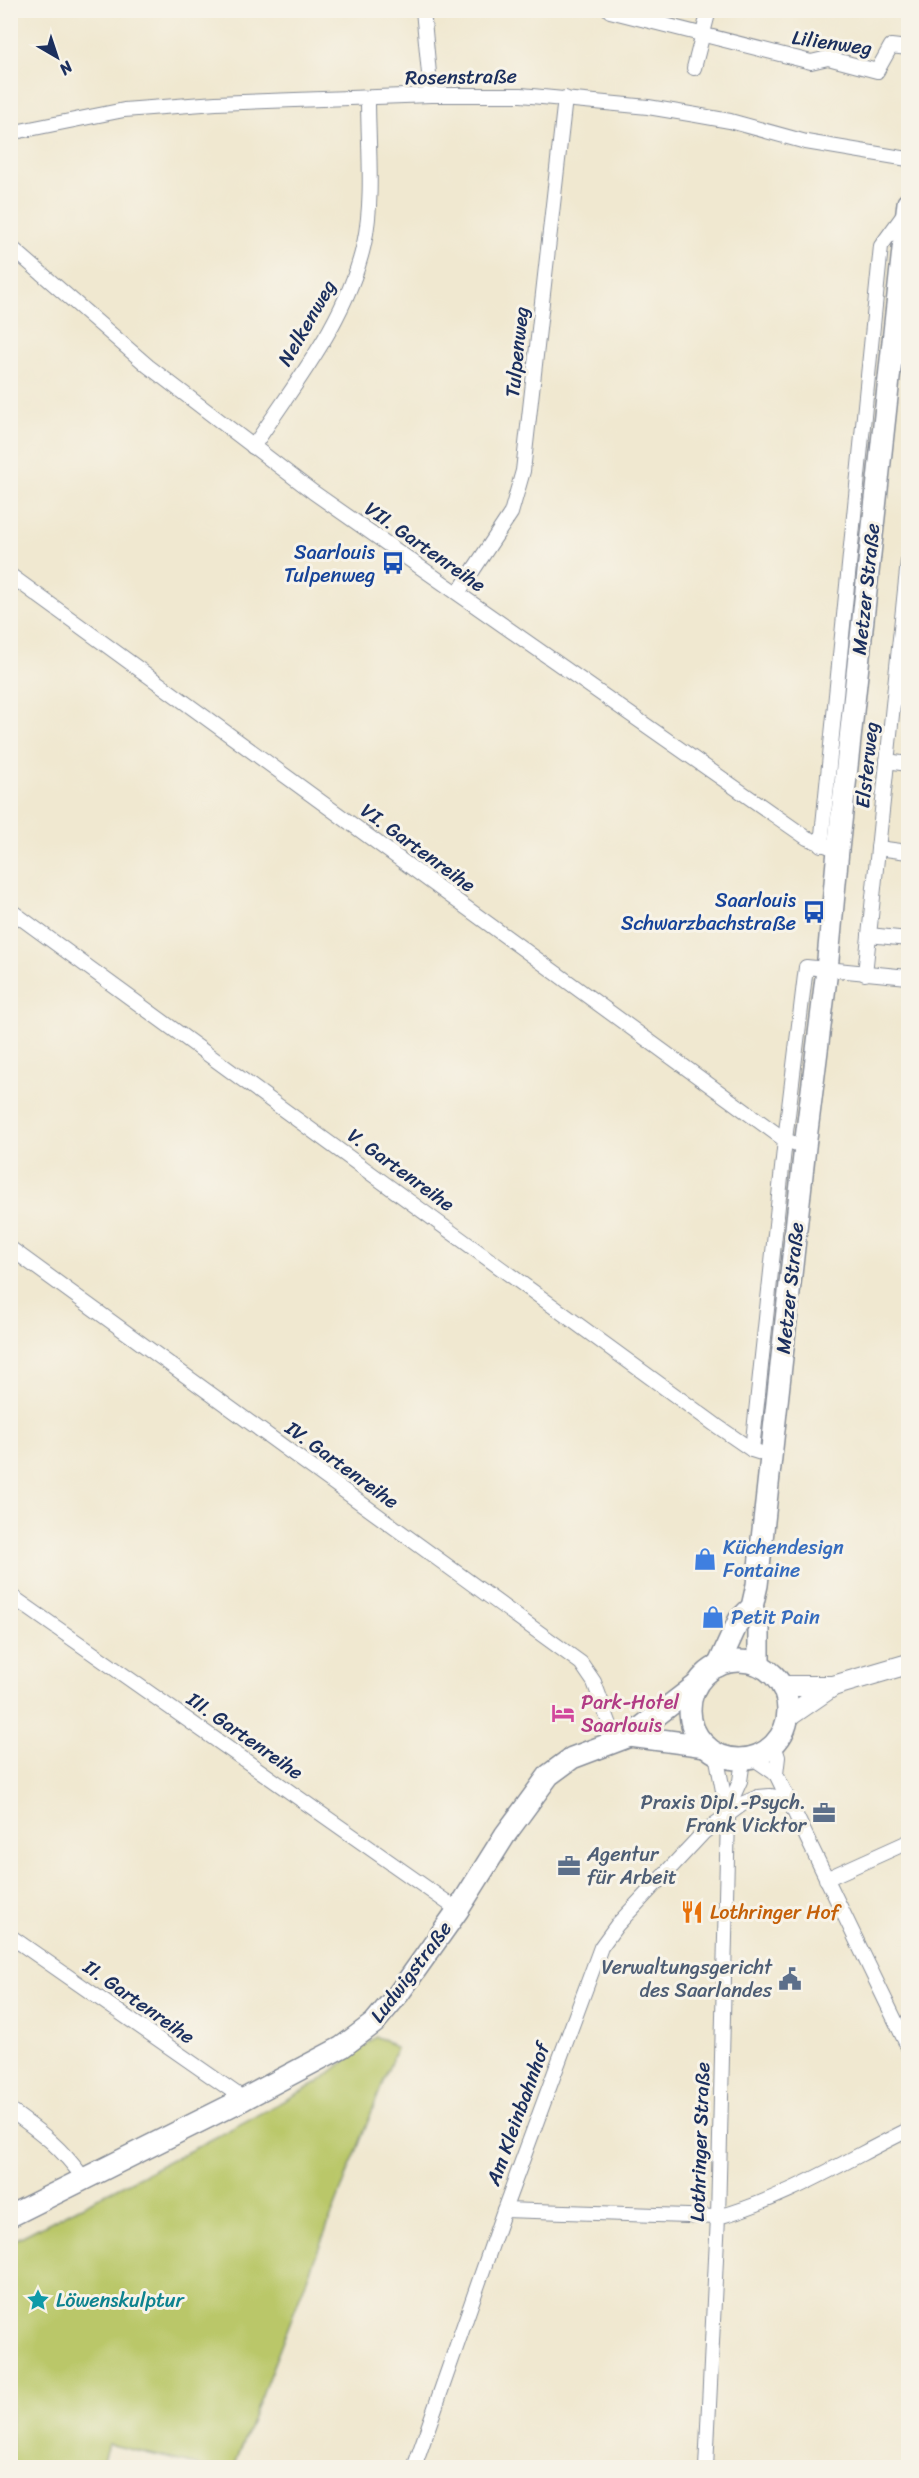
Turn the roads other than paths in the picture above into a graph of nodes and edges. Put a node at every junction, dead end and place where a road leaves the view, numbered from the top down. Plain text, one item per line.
1 (423, 10) edge
2 (709, 10) edge
3 (610, 11) edge
4 (703, 35) junction
5 (909, 48) edge
6 (694, 68) dead end
7 (431, 95) junction
8 (565, 98) junction
9 (368, 99) junction
10 (10, 133) edge
11 (909, 159) edge
12 (909, 203) edge
13 (908, 209) edge
14 (10, 246) edge
15 (252, 447) junction
16 (909, 561) edge
17 (10, 575) edge
18 (458, 593) junction
19 (907, 594) edge
20 (902, 679) edge
21 (887, 761) junction
22 (909, 764) edge
23 (829, 847) junction
24 (878, 848) junction
25 (909, 852) edge
26 (10, 910) edge
27 (869, 935) junction
28 (909, 939) edge
29 (827, 970) junction
30 (865, 974) junction
31 (909, 977) edge
32 (785, 1140) junction
33 (805, 1147) junction
34 (10, 1248) edge
35 (762, 1453) junction
36 (10, 1595) edge
37 (752, 1607) junction
38 (759, 1664) junction
39 (909, 1664) edge
40 (718, 1665) junction
41 (695, 1686) junction
42 (783, 1686) junction
43 (833, 1686) junction
44 (788, 1717) junction
45 (623, 1738) junction
46 (774, 1745) junction
47 (711, 1750) junction
48 (748, 1759) junction
49 (776, 1774) junction
50 (789, 1799) junction
51 (728, 1813) junction
52 (909, 1842) edge
53 (826, 1879) junction
54 (458, 1910) junction
55 (10, 1936) edge
56 (909, 2047) edge
57 (244, 2099) junction
58 (10, 2110) edge
59 (909, 2130) edge
60 (84, 2179) junction
61 (504, 2210) junction
62 (10, 2216) edge
63 (718, 2217) junction
64 (414, 2468) edge
65 (706, 2468) edge

1 - 7 street
2 - 4 street
3 - 4 street, Lilienweg
4 - 5 street, Lilienweg
4 - 6 street
7 - 8 street, Rosenstraße
7 - 9 street, Rosenstraße
8 - 11 street, Rosenstraße
8 - 18 street, Tulpenweg
9 - 10 street, Rosenstraße
9 - 15 street, Nelkenweg
12 - 13 main road, Metzer Straße
13 - 23 main road, Metzer Straße
14 - 15 street, VII. Gartenreihe
15 - 18 street, VII. Gartenreihe
16 - 19 street, Elsterweg
17 - 32 street, VI. Gartenreihe
18 - 23 street, VII. Gartenreihe
19 - 20 street, Elsterweg
20 - 21 street, Elsterweg
21 - 22 street
21 - 24 street, Elsterweg
23 - 29 main road, Metzer Straße
24 - 25 street
24 - 27 street, Elsterweg
26 - 35 street, V. Gartenreihe
27 - 28 street
27 - 30 street, Elsterweg
29 - 30 street
29 - 32 street, Metzer Straße
29 - 33 main road, Metzer Straße
30 - 31 street
32 - 33 street, VI. Gartenreihe
32 - 35 street, Metzer Straße
33 - 35 main road, Metzer Straße
34 - 45 street, IV. Gartenreihe
35 - 37 main road, Metzer Straße
36 - 54 street, III. Gartenreihe
37 - 38 main road, Metzer Straße
37 - 40 main road, Metzer Straße
38 - 40 main road
38 - 42 main road
39 - 43 main road
40 - 41 main road
41 - 45 main road, Ludwigstraße
41 - 47 main road
42 - 43 main road
42 - 44 main road
43 - 44 main road
44 - 46 main road
45 - 47 main road, Ludwigstraße
45 - 54 main road, Ludwigstraße
46 - 48 main road
46 - 49 street
47 - 48 main road
47 - 51 street, Lothringer Straße
48 - 49 street
48 - 51 street, Lothringer Straße
49 - 50 street
50 - 51 street
50 - 53 street
51 - 61 street, Am Kleinbahnhof
51 - 63 street, Lothringer Straße
52 - 53 street
53 - 56 street
54 - 57 main road, Ludwigstraße
55 - 57 street, II. Gartenreihe
57 - 60 main road, Ludwigstraße
58 - 60 street
59 - 63 street
60 - 62 main road, Ludwigstraße
61 - 63 street
61 - 64 street, Am Kleinbahnhof
63 - 65 street, Lothringer Straße

